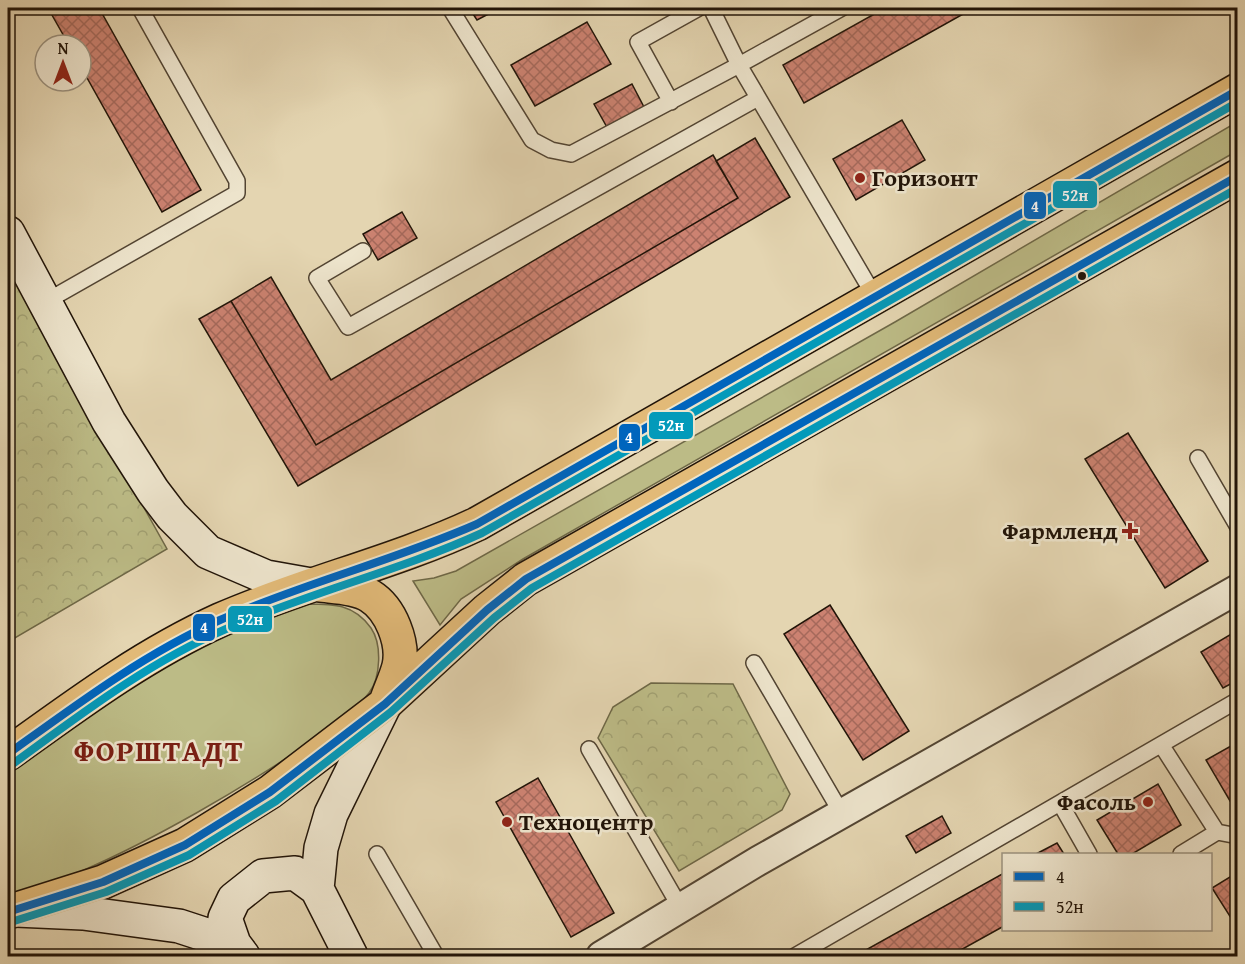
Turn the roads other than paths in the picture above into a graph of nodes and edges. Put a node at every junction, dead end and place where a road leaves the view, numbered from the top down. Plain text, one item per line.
1 (140, 8) edge
2 (450, 8) edge
3 (699, 8) edge
4 (711, 8) edge
5 (842, 8) edge
6 (739, 65) junction
7 (1238, 90) edge
8 (758, 98) junction
9 (671, 102) junction
10 (1238, 176) edge
11 (10, 244) edge
12 (363, 251) dead end
13 (875, 297) junction
14 (45, 302) junction
15 (1198, 458) dead end
16 (1238, 527) edge
17 (311, 585) junction
18 (1238, 588) edge
19 (754, 663) dead end
20 (1238, 700) edge
21 (385, 704) junction
22 (1162, 746) junction
23 (589, 749) dead end
24 (8, 754) edge
25 (1060, 803) junction
26 (842, 814) junction
27 (1217, 832) junction
28 (1238, 836) edge
29 (1088, 853) edge
30 (1184, 853) edge
31 (377, 854) dead end
32 (317, 889) junction
33 (680, 907) junction
34 (10, 911) edge
35 (238, 950) edge
36 (351, 957) edge
37 (436, 957) edge
38 (601, 957) edge
39 (795, 957) edge

1 - 14 lane
2 - 9 lane
3 - 9 lane
4 - 6 lane
5 - 6 lane
6 - 8 lane
6 - 9 lane
7 - 13 main road
8 - 12 lane
8 - 13 lane
10 - 21 main road
11 - 14 main road
13 - 17 main road
14 - 17 main road
15 - 16 lane
17 - 21 main road
17 - 24 main road
18 - 26 street
19 - 26 lane
20 - 22 lane
21 - 32 main road
21 - 34 main road
22 - 25 lane
22 - 27 lane
23 - 33 lane
25 - 29 lane
25 - 39 lane
26 - 33 street
27 - 28 lane
27 - 30 lane
31 - 37 lane
32 - 35 main road
32 - 36 main road
33 - 38 street
34 - 35 main road

